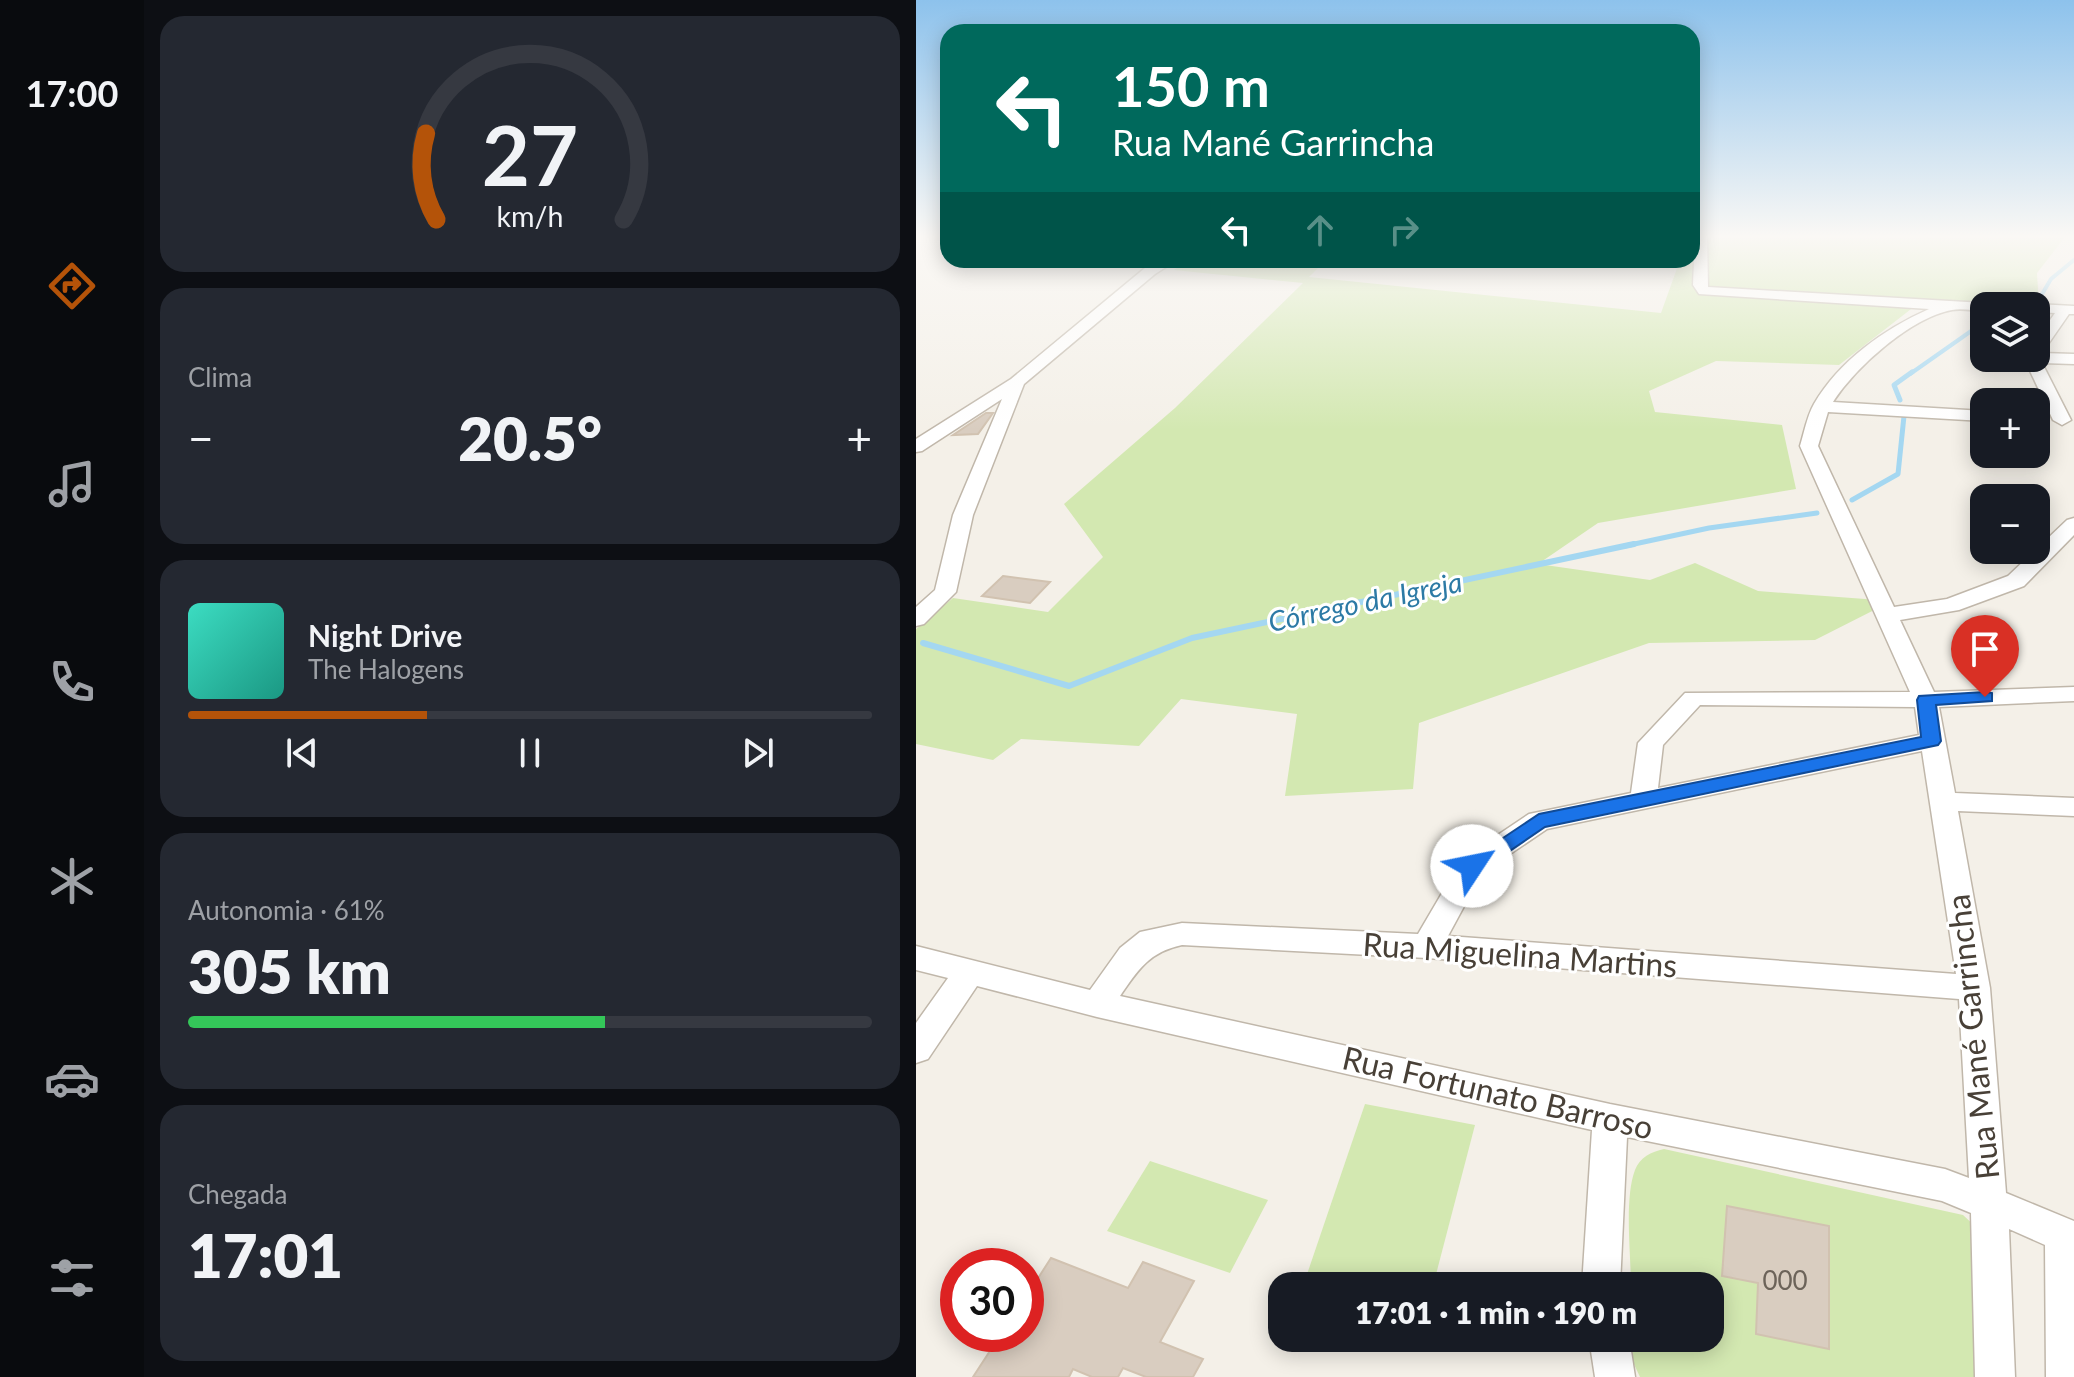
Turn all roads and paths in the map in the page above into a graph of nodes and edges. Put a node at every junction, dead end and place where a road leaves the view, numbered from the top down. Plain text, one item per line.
1 (1116, 301) edge
2 (1872, 301) edge
3 (1950, 306) junction
4 (1970, 307) edge
5 (2069, 310) edge
6 (2050, 334) edge
7 (2050, 358) edge
8 (2074, 359) edge
9 (2042, 372) edge
10 (1017, 382) junction
11 (1821, 406) junction
12 (1970, 415) edge
13 (2068, 421) edge
14 (916, 447) edge
15 (2074, 524) edge
16 (1889, 615) junction
17 (916, 619) edge
18 (2074, 694) edge
19 (1926, 700) junction
20 (1931, 741) junction
21 (1643, 799) junction
22 (1944, 801) junction
23 (2074, 807) edge
24 (1427, 946) junction
25 (916, 958) edge
26 (969, 973) junction
27 (1974, 988) junction
28 (1097, 1004) junction
29 (916, 1049) edge
30 (1610, 1119) junction
31 (1989, 1204) junction
32 (2069, 1237) edge
33 (1602, 1272) edge
34 (1611, 1352) edge
35 (1615, 1377) edge
36 (1995, 1377) edge
37 (2066, 1377) edge

1 - 10 street
2 - 3 street
3 - 4 street
3 - 11 street
5 - 6 street
7 - 8 street
9 - 13 street
10 - 14 street
10 - 17 street
11 - 12 street
11 - 16 street, Rua Mané Garrincha
15 - 16 street
16 - 19 street, Rua Mané Garrincha
18 - 19 street
19 - 20 street, Rua Mané Garrincha
19 - 21 street
20 - 21 street
20 - 22 street, Rua Mané Garrincha
21 - 24 street
22 - 23 street
22 - 27 street, Rua Mané Garrincha
24 - 27 street, Rua Miguelina Martins
24 - 28 street, Rua Miguelina Martins
25 - 26 street, Rua Fortunato Barroso
26 - 28 street, Rua Fortunato Barroso
26 - 29 street
27 - 31 street, Rua Mané Garrincha
28 - 30 street, Rua Fortunato Barroso
30 - 31 street, Rua Fortunato Barroso
30 - 33 street
31 - 32 street, Rua Fortunato Barroso
31 - 36 street, Rua Mané Garrincha
32 - 37 street
34 - 35 street

